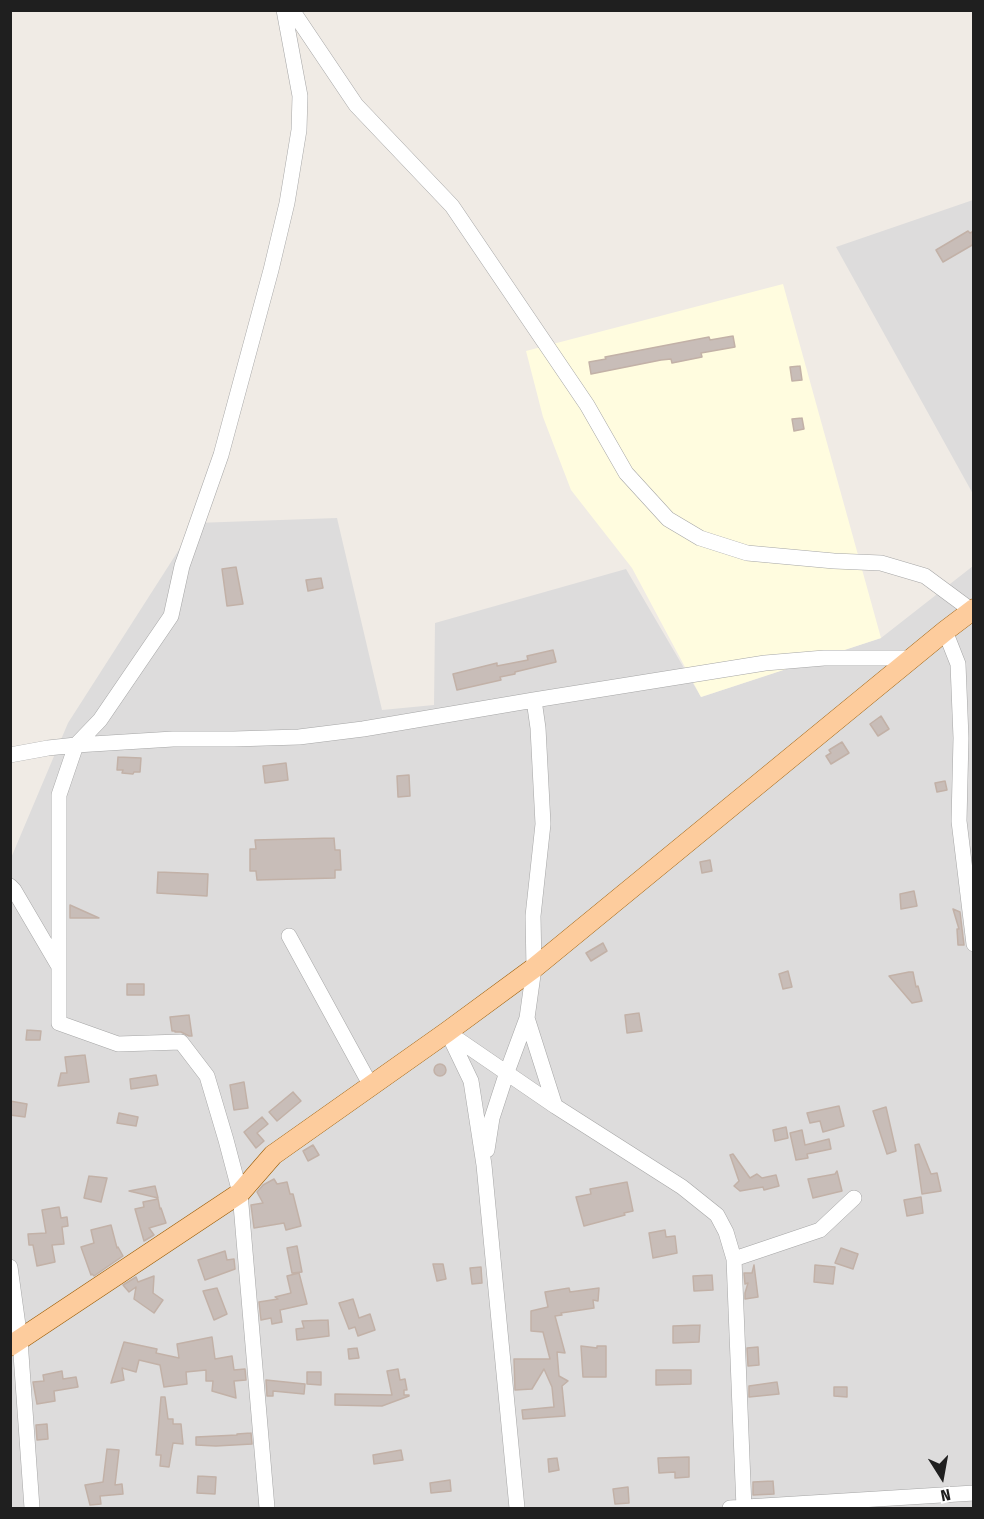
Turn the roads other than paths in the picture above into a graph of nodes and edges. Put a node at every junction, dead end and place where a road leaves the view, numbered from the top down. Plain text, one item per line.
1 (284, 10) edge
2 (292, 10) edge
3 (973, 610) edge
4 (945, 631) junction
5 (911, 658) junction
6 (534, 700) junction
7 (76, 745) junction
8 (10, 755) edge
9 (10, 886) edge
10 (289, 936) dead end
11 (974, 944) edge
12 (58, 965) junction
13 (534, 968) junction
14 (527, 1017) junction
15 (447, 1032) junction
16 (507, 1072) junction
17 (371, 1086) junction
18 (555, 1106) junction
19 (484, 1165) junction
20 (240, 1193) junction
21 (854, 1198) dead end
22 (734, 1259) junction
23 (10, 1267) edge
24 (15, 1343) edge
25 (974, 1493) edge
26 (739, 1508) edge
27 (32, 1509) edge
28 (267, 1509) edge
29 (517, 1509) edge

1 - 7 street
2 - 3 street
3 - 4 main road
4 - 5 main road
4 - 11 street
5 - 6 street
5 - 13 main road
6 - 7 street
6 - 13 street
7 - 8 street
7 - 12 street
9 - 12 street
10 - 17 street
12 - 20 street
13 - 14 street
13 - 15 main road
14 - 16 street
14 - 18 street
15 - 16 street
15 - 17 main road
15 - 19 street
16 - 18 street
16 - 19 street
17 - 20 main road
18 - 22 street
19 - 29 street
20 - 24 main road
20 - 28 street
21 - 22 street
22 - 26 street
23 - 24 street
24 - 27 street
25 - 26 street

